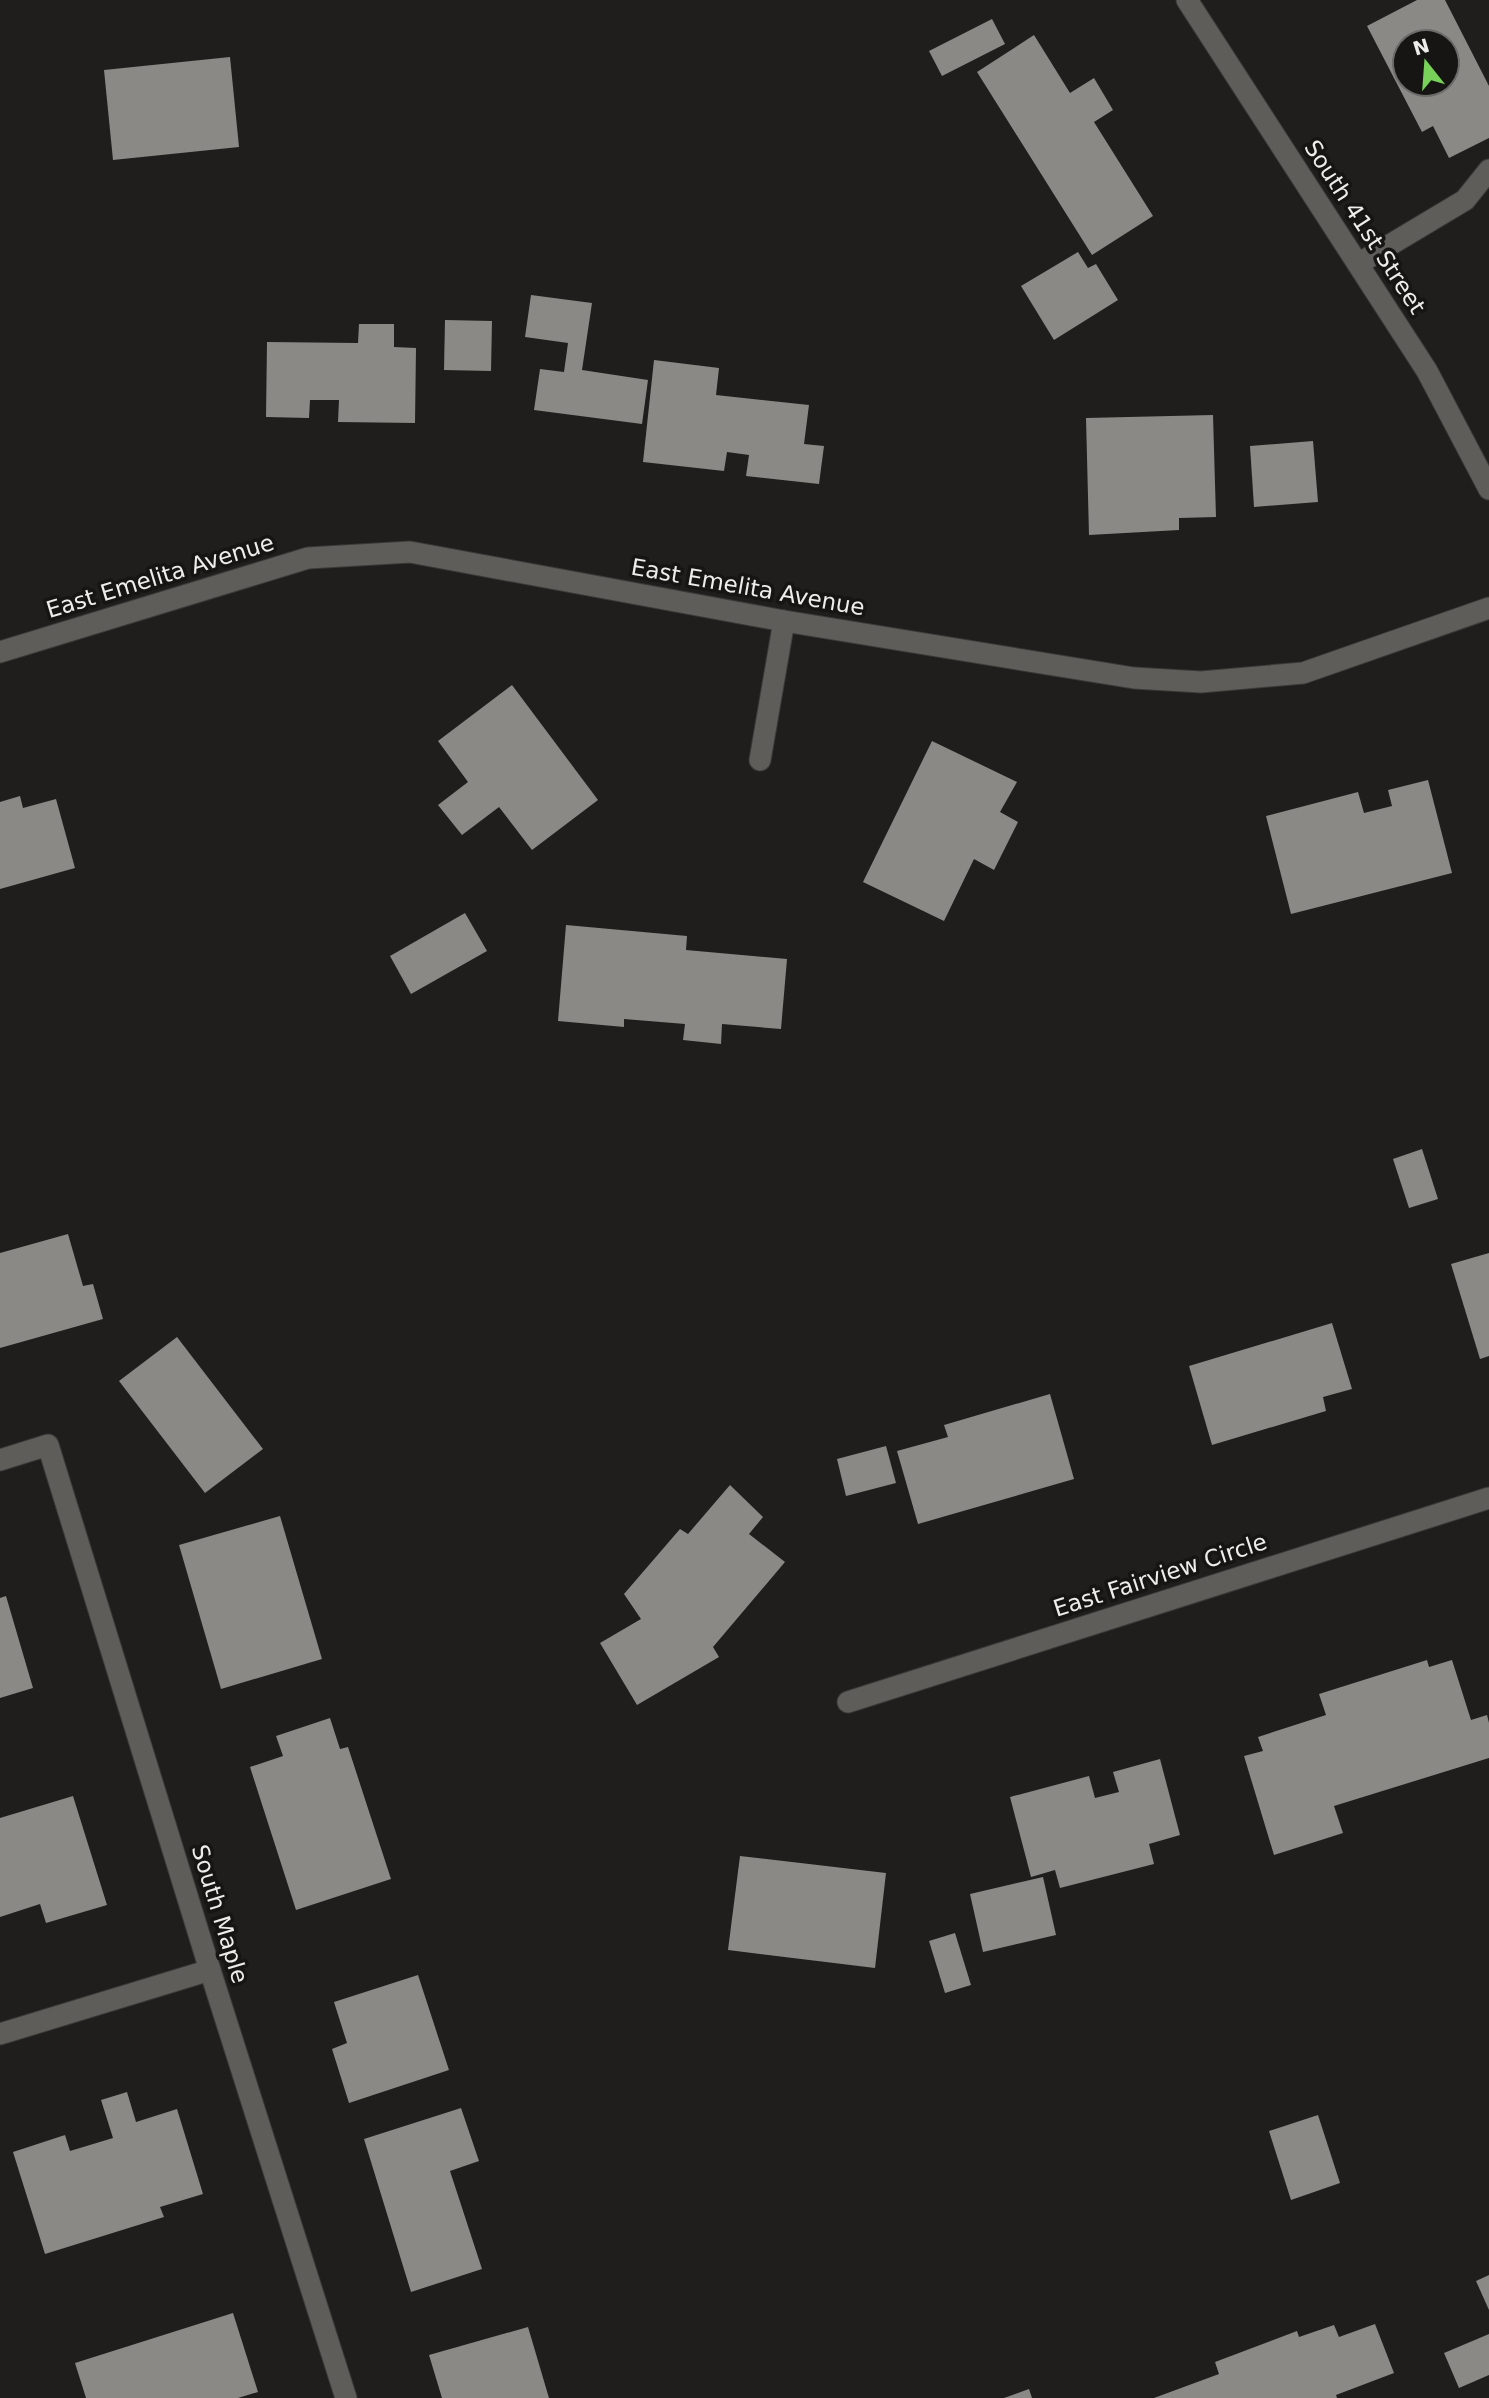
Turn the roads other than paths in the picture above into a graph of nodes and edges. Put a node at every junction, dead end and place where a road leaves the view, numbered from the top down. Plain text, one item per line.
1 (1187, 0) edge
2 (1489, 170) edge
3 (1358, 264) junction
4 (1489, 489) edge
5 (1489, 608) edge
6 (784, 621) junction
7 (0, 652) edge
8 (760, 760) dead end
9 (0, 1460) edge
10 (1489, 1499) edge
11 (848, 1702) dead end
12 (210, 1970) junction
13 (0, 2034) edge
14 (346, 2398) edge

1 - 3 street, South 41st Street
2 - 3 street
3 - 4 street, South 41st Street
5 - 6 street, East Emelita Avenue
6 - 7 street, East Emelita Avenue
6 - 8 street
9 - 12 street, South Maple
10 - 11 street, East Fairview Circle
12 - 13 street
12 - 14 street, South Maple

